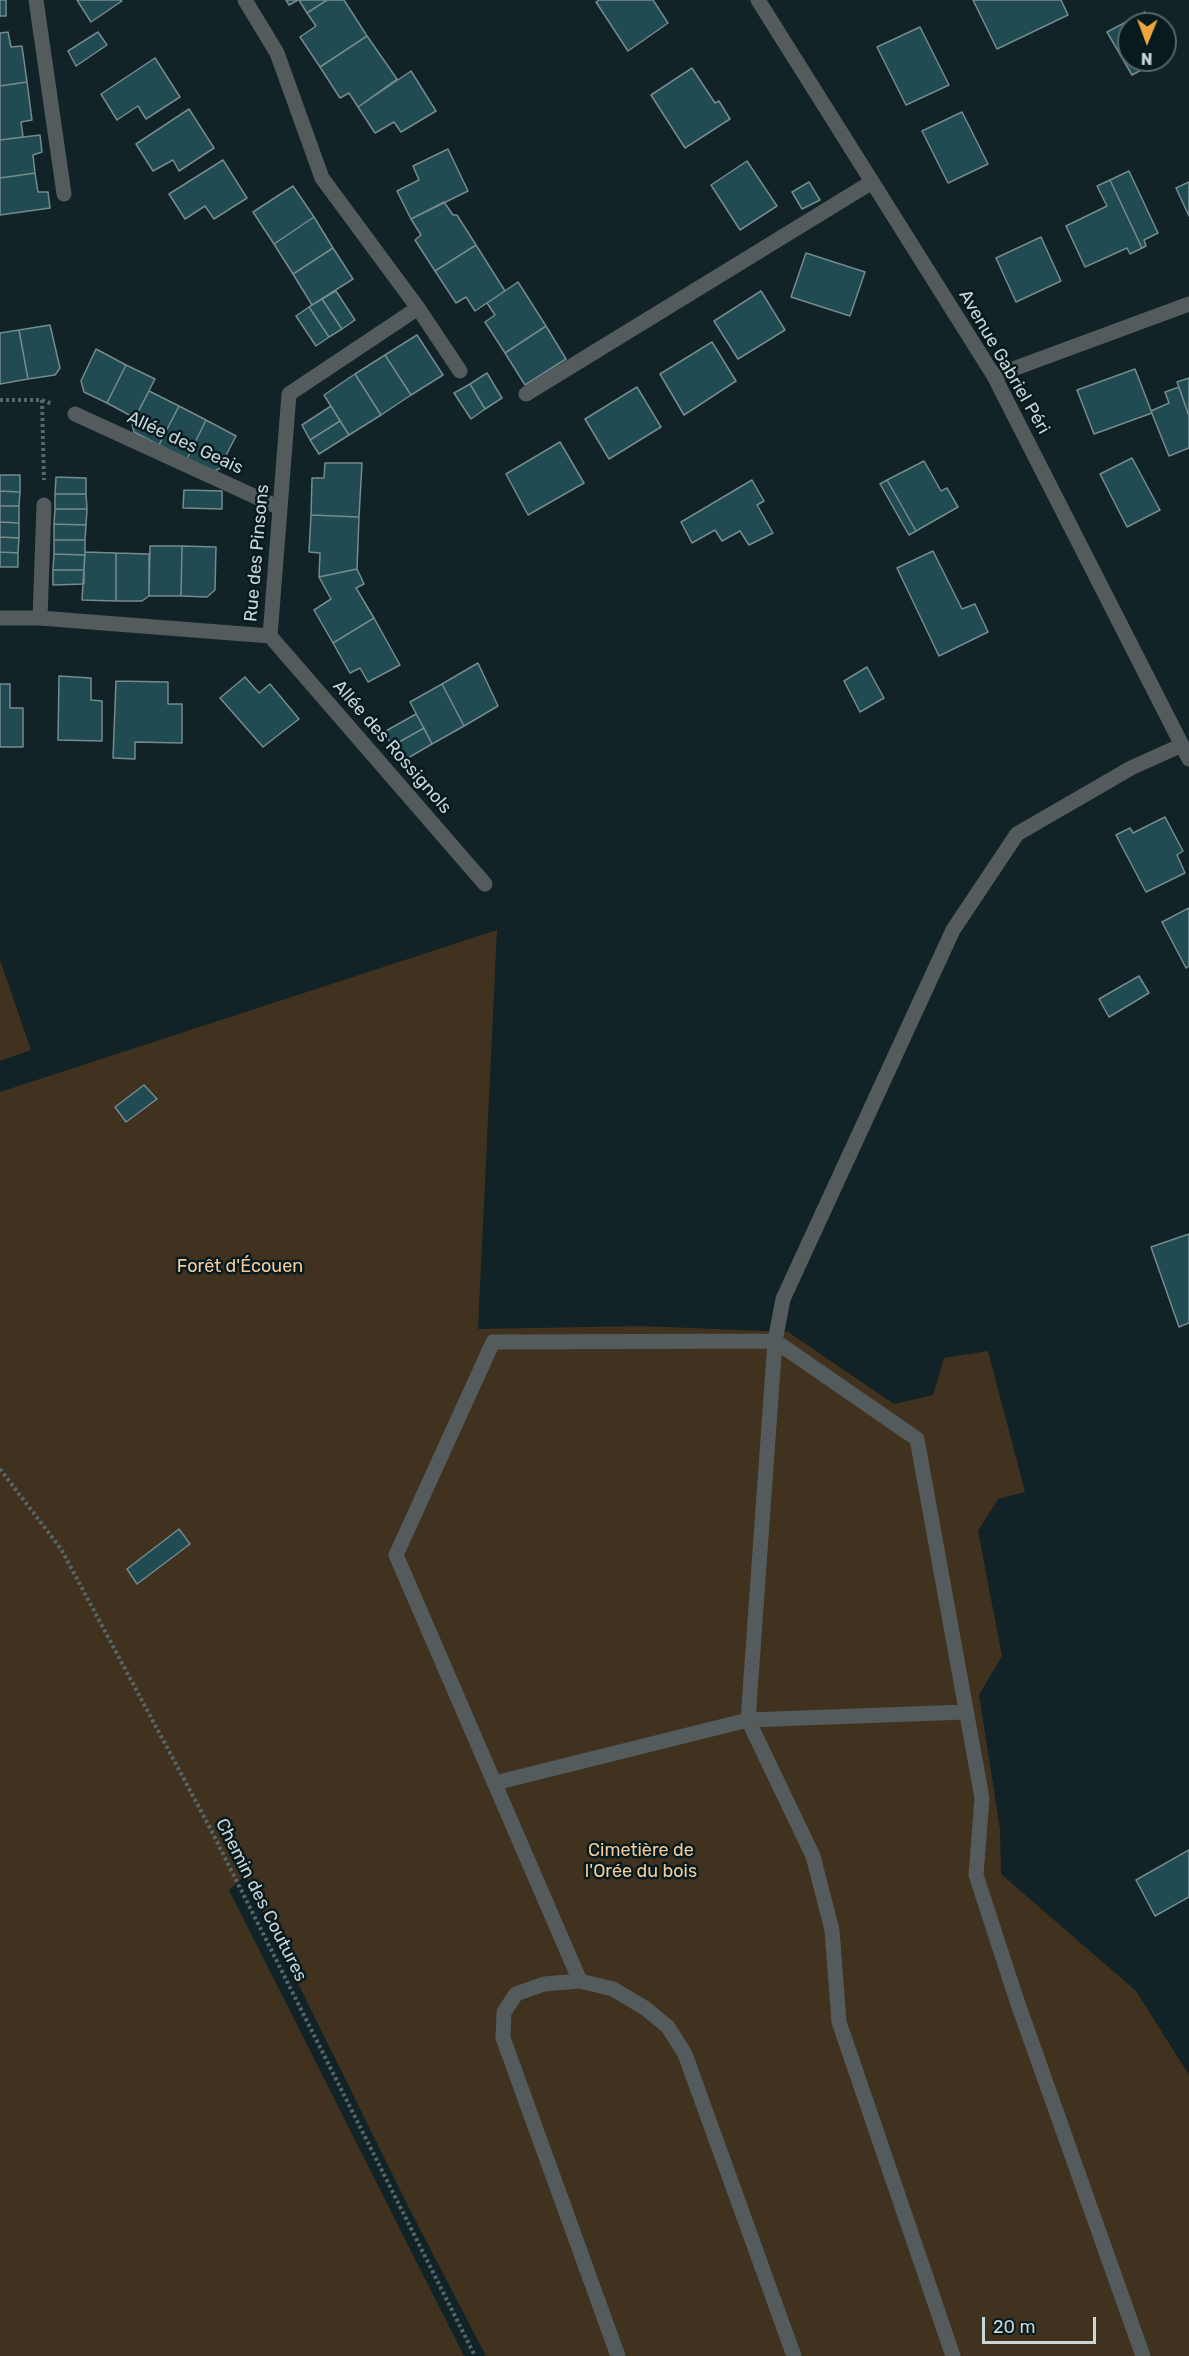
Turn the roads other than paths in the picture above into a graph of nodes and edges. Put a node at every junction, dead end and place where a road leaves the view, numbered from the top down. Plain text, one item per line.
1 (36, 0) edge
2 (245, 0) edge
3 (758, 0) edge
4 (872, 182) junction
5 (64, 195) dead end
6 (1189, 303) edge
7 (418, 308) junction
8 (460, 371) dead end
9 (994, 376) junction
10 (526, 394) dead end
11 (75, 414) road end
12 (44, 505) road end
13 (280, 508) junction
14 (0, 618) edge
15 (40, 618) junction
16 (270, 636) junction
17 (1185, 752) edge
18 (484, 884) dead end
19 (775, 1341) junction
20 (966, 1712) junction
21 (748, 1720) junction
22 (495, 1783) junction
23 (580, 1981) junction
24 (618, 2356) edge
25 (794, 2356) edge
26 (953, 2356) edge
27 (1143, 2356) edge

1 - 5 street
2 - 7 street
3 - 4 street, Avenue Gabriel Péri
4 - 9 street, Avenue Gabriel Péri
4 - 10 street
6 - 9 street
7 - 8 street
7 - 13 street, Rue des Pinsons
9 - 17 street, Avenue Gabriel Péri
11 - 13 street, Allée des Geais
12 - 15 street
13 - 16 street, Rue des Pinsons
14 - 15 street, Rue des Pinsons
15 - 16 street, Rue des Pinsons
16 - 18 street, Allée des Rossignols
17 - 19 street
19 - 20 street
19 - 21 street
19 - 22 street
20 - 21 street
20 - 27 street
21 - 22 street
21 - 26 street
22 - 23 street
23 - 24 street
23 - 25 street

